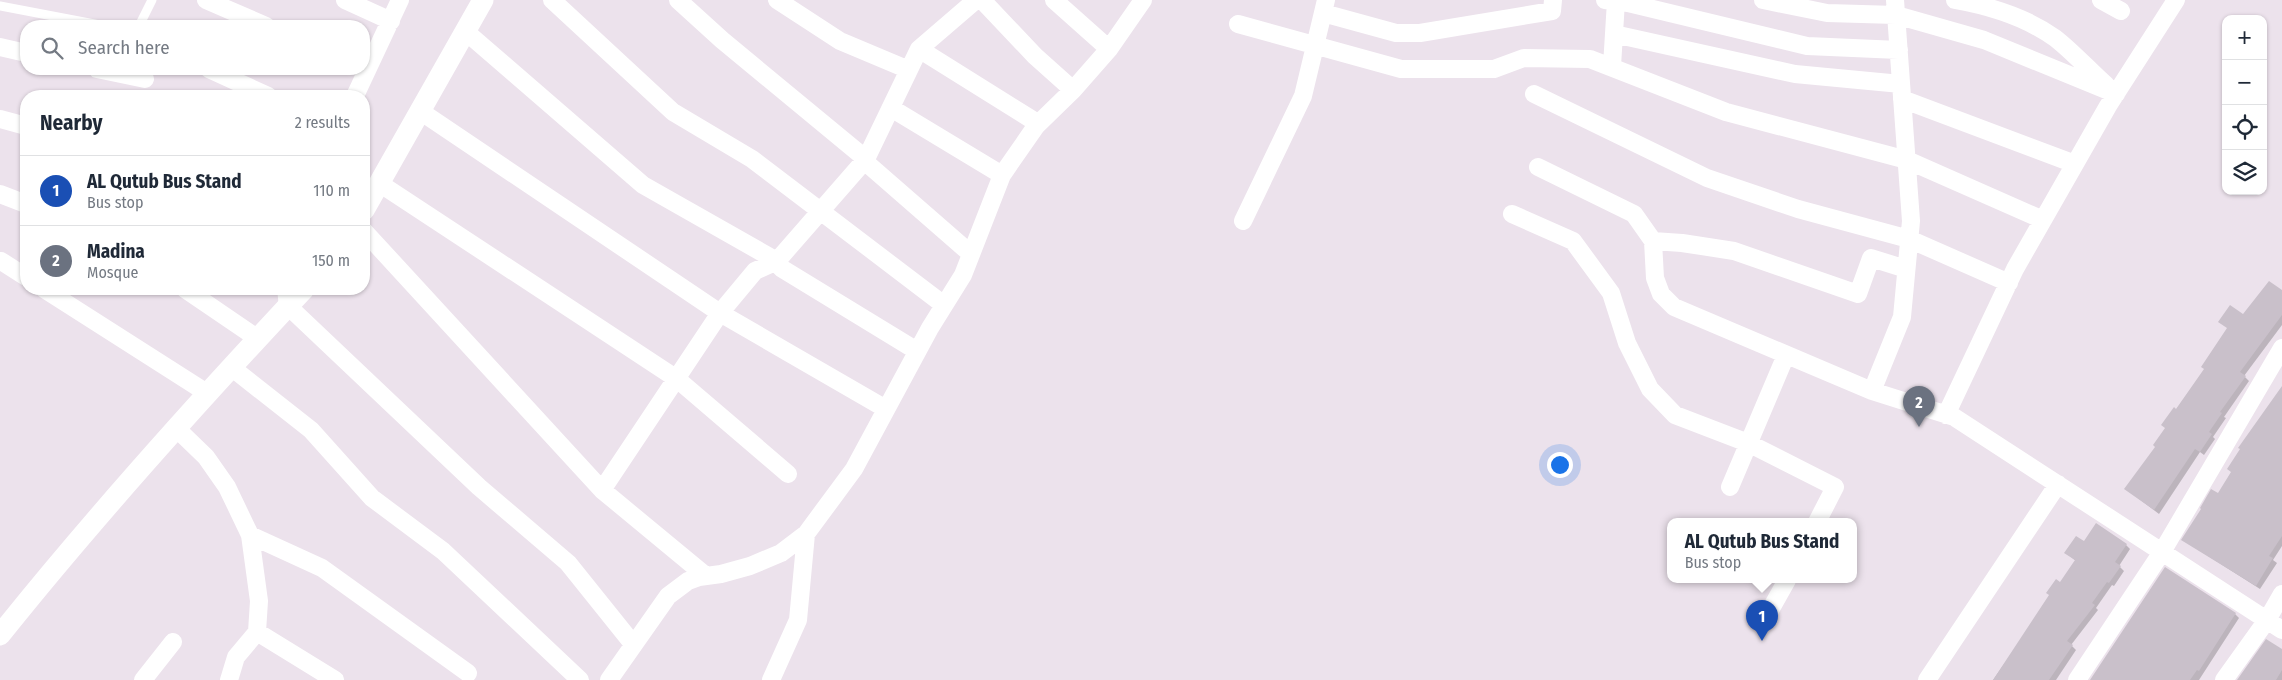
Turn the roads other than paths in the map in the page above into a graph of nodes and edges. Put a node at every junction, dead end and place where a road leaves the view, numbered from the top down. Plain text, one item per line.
1 (152, 0) edge
2 (206, 0) edge
3 (345, 0) edge
4 (400, 0) edge
5 (483, 0) edge
6 (552, 0) edge
7 (678, 0) edge
8 (777, 0) edge
9 (976, 0) edge
10 (982, 0) edge
11 (1054, 0) edge
12 (1143, 0) edge
13 (1553, 0) edge
14 (1763, 0) edge
15 (1956, 0) edge
16 (2101, 0) edge
17 (2176, 0) edge
18 (1611, 1) edge
19 (0, 6) edge
20 (1324, 7) edge
21 (1896, 7) edge
22 (2121, 11) dead end
23 (74, 20) edge
24 (142, 20) edge
25 (252, 20) edge
26 (391, 21) junction
27 (1238, 24) dead end
28 (465, 31) junction
29 (1614, 34) junction
30 (1315, 47) junction
31 (0, 48) edge
32 (919, 49) junction
33 (1109, 49) junction
34 (1898, 50) junction
35 (20, 52) edge
36 (370, 62) edge
37 (1612, 66) junction
38 (909, 70) junction
39 (126, 75) edge
40 (222, 75) edge
41 (364, 75) edge
42 (145, 79) dead end
43 (255, 90) edge
44 (358, 90) edge
45 (1073, 90) junction
46 (1901, 91) junction
47 (1534, 94) dead end
48 (2116, 94) junction
49 (891, 108) junction
50 (420, 111) junction
51 (0, 119) edge
52 (20, 124) edge
53 (1036, 126) junction
54 (1906, 160) junction
55 (868, 162) junction
56 (2075, 164) junction
57 (1538, 167) dead end
58 (1002, 175) junction
59 (379, 182) junction
60 (0, 194) edge
61 (370, 199) edge
62 (20, 202) edge
63 (819, 212) junction
64 (1512, 214) dead end
65 (2043, 220) junction
66 (1243, 221) dead end
67 (370, 238) edge
68 (1909, 239) junction
69 (1653, 241) junction
70 (971, 254) junction
71 (1, 261) edge
72 (779, 265) junction
73 (1906, 269) junction
74 (20, 273) edge
75 (2009, 282) junction
76 (53, 295) edge
77 (193, 295) edge
78 (287, 297) edge
79 (944, 305) junction
80 (720, 313) junction
81 (257, 338) junction
82 (2282, 348) edge
83 (917, 351) junction
84 (1786, 355) junction
85 (231, 367) junction
86 (677, 379) junction
87 (1872, 391) junction
88 (207, 393) junction
89 (886, 409) junction
90 (1946, 415) junction
91 (176, 428) junction
92 (1748, 443) junction
93 (788, 474) dead end
94 (2058, 484) junction
95 (1730, 487) dead end
96 (602, 490) junction
97 (1818, 518) edge
98 (806, 534) junction
99 (250, 535) junction
100 (2162, 552) junction
101 (706, 576) junction
102 (1784, 583) edge
103 (2282, 594) edge
104 (1768, 614) dead end
105 (2267, 620) junction
106 (2282, 630) edge
107 (257, 632) junction
108 (0, 635) edge
109 (173, 642) dead end
110 (633, 644) junction
111 (468, 673) dead end
112 (143, 680) edge
113 (229, 680) edge
114 (335, 680) edge
115 (580, 680) edge
116 (609, 680) edge
117 (771, 680) edge
118 (1926, 680) edge
119 (2077, 680) edge
120 (2224, 680) edge

1 - 24 lane
2 - 25 street
3 - 26 street
4 - 26 street
5 - 28 street
6 - 63 street
7 - 55 street
8 - 38 street
9 - 32 street
10 - 45 street
11 - 33 street
12 - 33 street
13 - 20 street
14 - 21 street
15 - 48 street
16 - 22 street
17 - 48 street
18 - 29 street
18 - 34 street
19 - 23 lane
20 - 30 street
21 - 34 street
21 - 48 street
26 - 36 street
27 - 30 street
28 - 50 street
28 - 72 street
29 - 37 street
29 - 46 street
30 - 37 street
30 - 66 street
31 - 35 street
32 - 38 street
32 - 53 street
33 - 45 street
34 - 46 street
37 - 54 street
38 - 49 street
39 - 42 street
40 - 43 street
41 - 44 street
45 - 53 street
46 - 54 street
46 - 56 street
47 - 68 street
48 - 56 street
49 - 55 street
49 - 58 street
50 - 59 street
50 - 80 street
51 - 52 street
53 - 58 street
54 - 65 street
54 - 68 street
55 - 63 street
55 - 70 street
56 - 65 street
57 - 69 street
58 - 70 street
59 - 61 street
59 - 86 street
60 - 62 street
63 - 72 street
63 - 79 street
64 - 92 street
65 - 75 street
67 - 96 street
68 - 73 street
68 - 75 street
69 - 73 street
69 - 84 street
70 - 79 street
71 - 74 street
72 - 80 street
72 - 83 street
73 - 87 street
75 - 90 street
76 - 88 street
77 - 81 street
78 - 81 street
78 - 110 street
79 - 83 street
80 - 86 street
80 - 89 street
81 - 85 street
82 - 100 street
83 - 89 street
84 - 87 street
84 - 92 street
85 - 88 street
85 - 115 street
86 - 93 street
86 - 96 street
87 - 90 street
88 - 91 street
89 - 98 street
90 - 94 street
91 - 99 street
91 - 108 street
92 - 95 street
92 - 97 street
94 - 100 street
94 - 118 street
96 - 101 street
98 - 101 street
98 - 117 street
99 - 107 street
99 - 111 street
100 - 105 street
100 - 119 street
101 - 110 street
102 - 104 street
103 - 105 street
105 - 106 street
105 - 120 street
107 - 113 street
107 - 114 street
109 - 112 street
110 - 116 street

